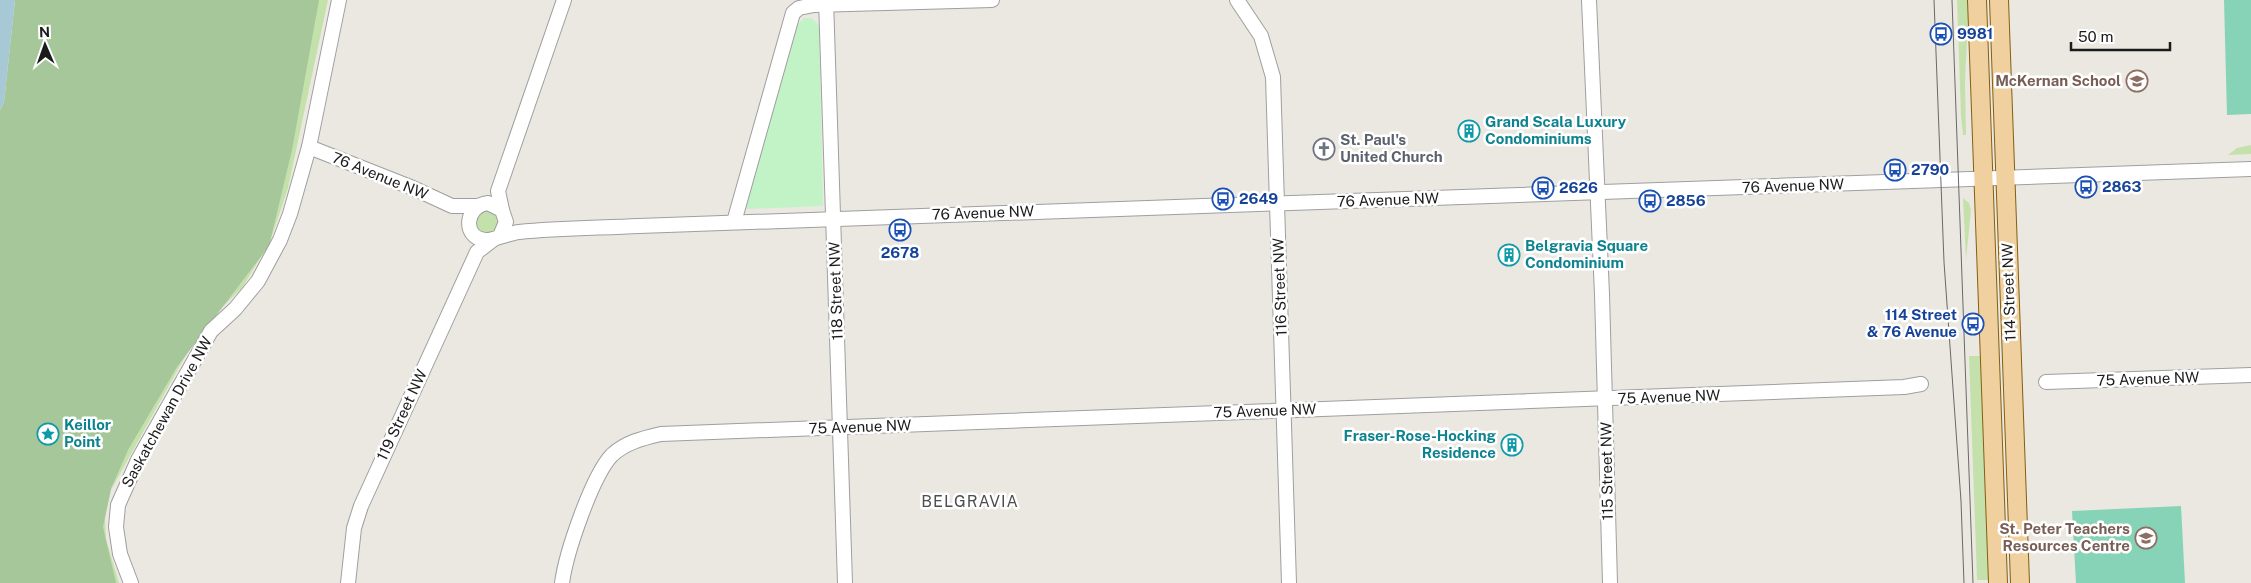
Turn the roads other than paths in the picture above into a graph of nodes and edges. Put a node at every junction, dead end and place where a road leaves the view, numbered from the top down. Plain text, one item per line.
1 (339, 0) edge
2 (564, 0) edge
3 (992, 0) edge
4 (1237, 0) edge
5 (1588, 0) edge
6 (1977, 0) edge
7 (1999, 0) edge
8 (826, 2) edge
9 (309, 147) junction
10 (2251, 169) edge
11 (2005, 178) junction
12 (1984, 179) junction
13 (498, 191) junction
14 (1597, 194) junction
15 (1278, 204) junction
16 (479, 205) junction
17 (452, 206) junction
18 (503, 213) junction
19 (834, 218) junction
20 (734, 222) junction
21 (471, 231) junction
22 (525, 232) junction
23 (497, 237) junction
24 (477, 252) junction
25 (2251, 375) edge
26 (2046, 382) dead end
27 (1921, 384) dead end
28 (1605, 400) junction
29 (1284, 410) junction
30 (839, 428) junction
31 (131, 583) edge
32 (348, 583) edge
33 (562, 583) edge
34 (845, 583) edge
35 (1289, 583) edge
36 (1610, 583) edge
37 (1998, 583) edge
38 (2020, 583) edge

1 - 9 street, Saskatchewan Drive NW
2 - 13 street
3 - 8 street
4 - 15 street, 116 Street NW
5 - 14 street, 115 Street NW
6 - 12 main road, 114 Street NW
7 - 11 main road, 114 Street NW
8 - 19 street, 118 Street NW
8 - 20 street
9 - 17 street, 76 Avenue NW
9 - 31 street, Saskatchewan Drive NW
10 - 11 street, 76 Avenue NW
11 - 12 street, 76 Avenue NW
11 - 38 main road, 114 Street NW
12 - 14 street, 76 Avenue NW
12 - 37 main road, 114 Street NW
13 - 16 street
13 - 18 street
14 - 15 street, 76 Avenue NW
14 - 28 street, 115 Street NW
15 - 19 street, 76 Avenue NW
15 - 29 street, 116 Street NW
16 - 17 street, 76 Avenue NW
16 - 18 street, 76 Avenue NW
16 - 21 street
17 - 21 street, 76 Avenue NW
18 - 22 street, 76 Avenue NW
18 - 23 street
19 - 20 street, 76 Avenue NW
19 - 30 street, 118 Street NW
20 - 22 street, 76 Avenue NW
21 - 23 street, 76 Avenue NW
21 - 24 street
22 - 23 street, 76 Avenue NW
23 - 24 street, 119 Street NW
24 - 32 street, 119 Street NW
25 - 26 street, 75 Avenue NW
27 - 28 street, 75 Avenue NW
28 - 29 street, 75 Avenue NW
28 - 36 street, 115 Street NW
29 - 30 street, 75 Avenue NW
29 - 35 street, 116 Street NW
30 - 33 street, 75 Avenue NW
30 - 34 street, 118 Street NW

